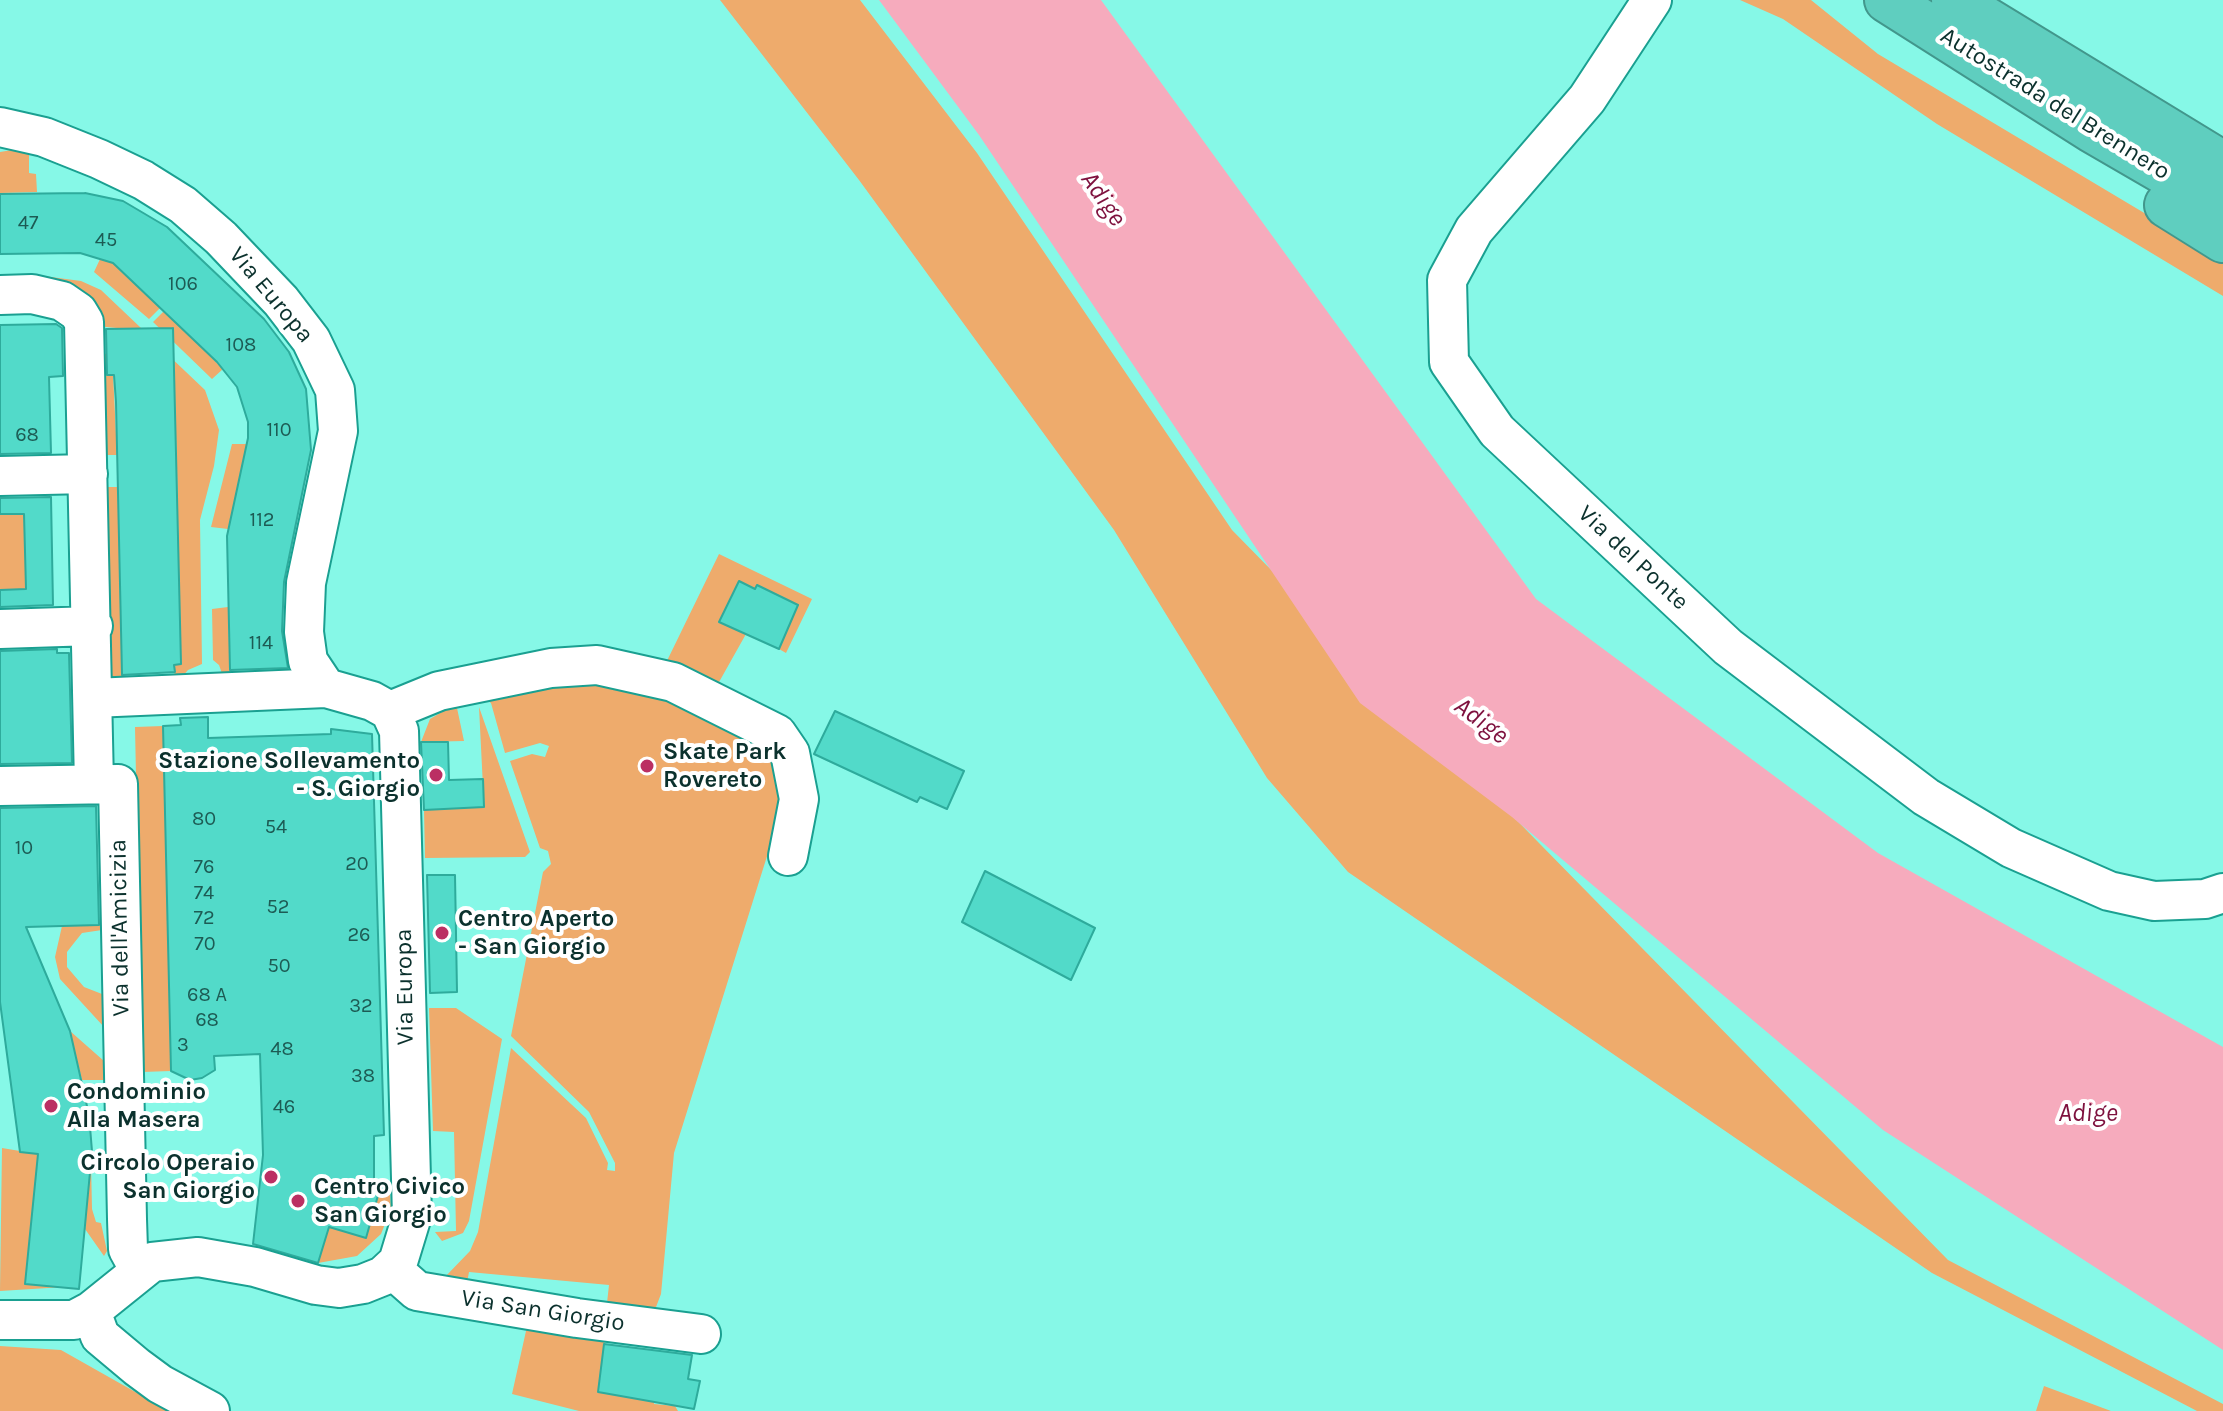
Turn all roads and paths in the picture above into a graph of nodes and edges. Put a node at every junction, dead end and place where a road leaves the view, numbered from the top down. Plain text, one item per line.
1 (1652, 0) edge
2 (1887, 0) edge
3 (1954, 0) edge
4 (0, 127) edge
5 (2092, 130) junction
6 (2214, 155) edge
7 (2223, 206) edge
8 (2223, 240) edge
9 (0, 295) edge
10 (88, 474) junction
11 (0, 476) edge
12 (93, 626) junction
13 (0, 629) edge
14 (326, 688) junction
15 (106, 698) junction
16 (390, 711) junction
17 (0, 786) edge
18 (110, 791) junction
19 (788, 856) dead end
20 (2223, 893) edge
21 (395, 1265) junction
22 (139, 1269) junction
23 (91, 1311) junction
24 (0, 1320) edge
25 (701, 1334) dead end
26 (210, 1411) edge

1 - 20 street, Via del Ponte
2 - 5 highway, Autostrada del Brennero
3 - 6 highway, Autostrada del Brennero
4 - 14 street, Via Europa
5 - 7 highway, Autostrada del Brennero
5 - 8 highway
9 - 10 street
10 - 11 street
10 - 12 street
12 - 13 street
12 - 15 street
14 - 15 street
14 - 16 street
15 - 18 street, Via dell'Amicizia
16 - 19 street
16 - 21 street, Via Europa
17 - 18 street
18 - 22 street, Via dell'Amicizia
21 - 22 street
21 - 25 street, Via San Giorgio
22 - 23 street
23 - 24 street
23 - 26 street

